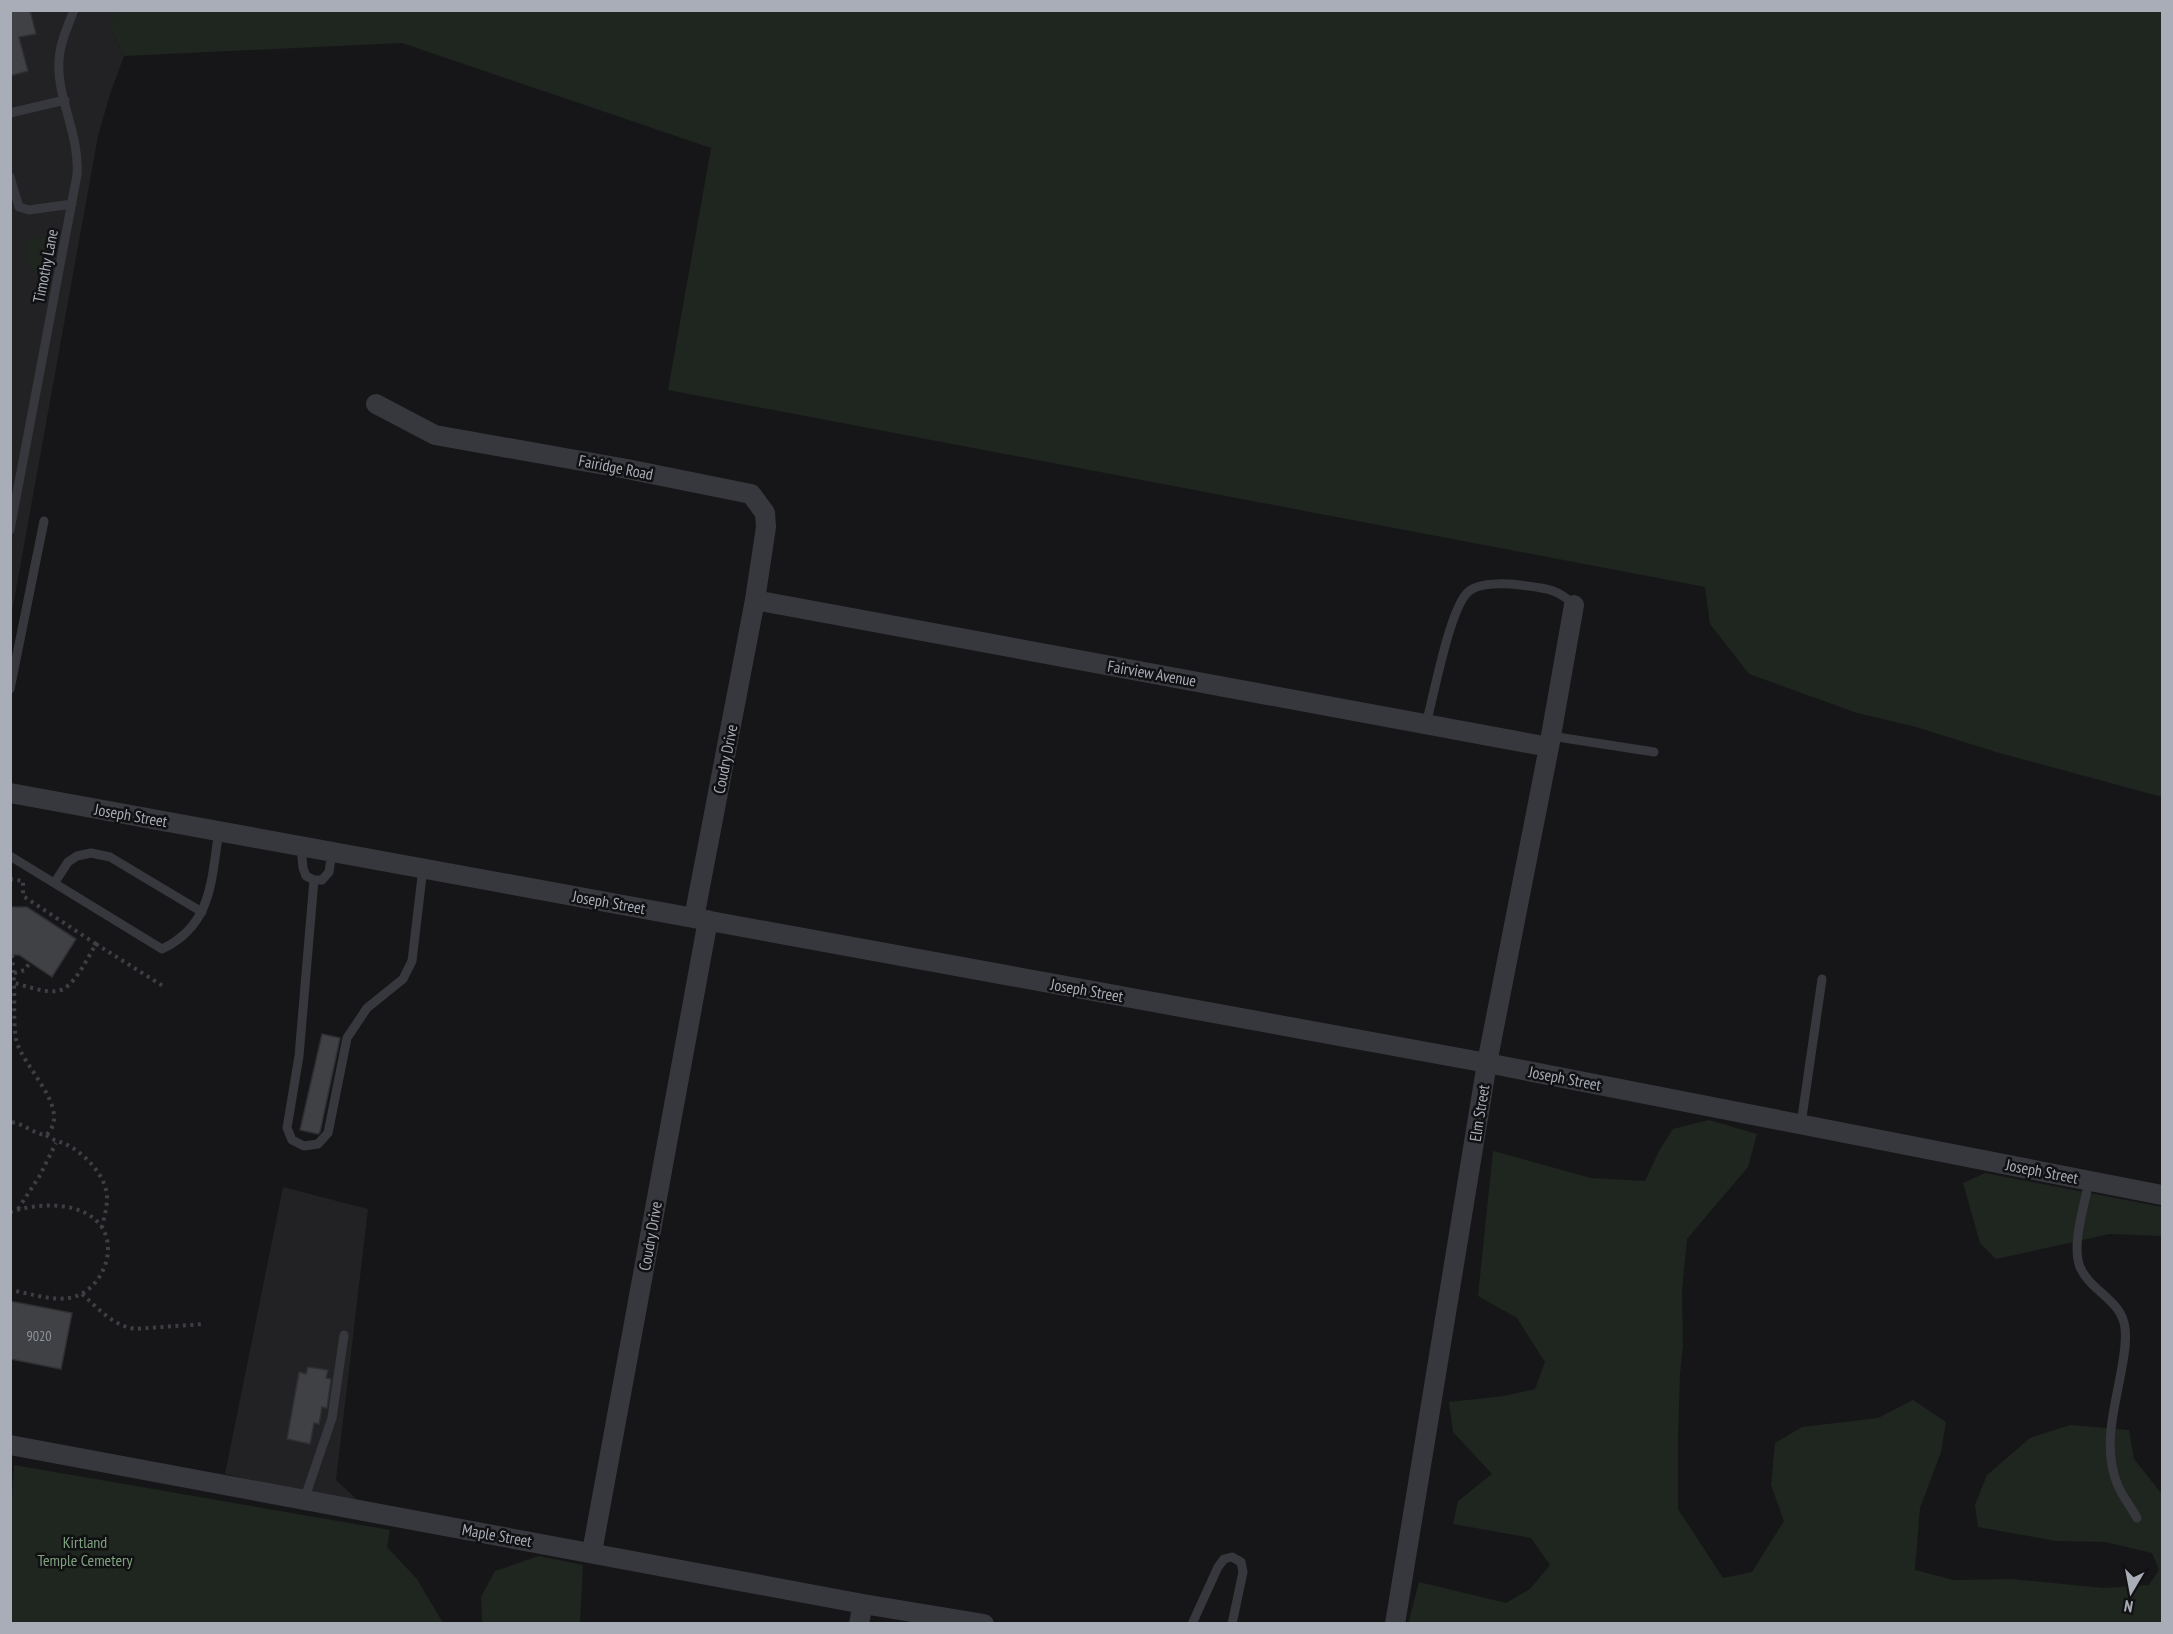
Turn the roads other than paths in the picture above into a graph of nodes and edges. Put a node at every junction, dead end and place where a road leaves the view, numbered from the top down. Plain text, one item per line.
1 (74, 10) edge
2 (65, 100) junction
3 (10, 113) edge
4 (10, 177) edge
5 (72, 204) junction
6 (376, 404) dead end
7 (44, 521) dead end
8 (10, 530) edge
9 (755, 600) junction
10 (1574, 606) joint
11 (10, 689) edge
12 (1426, 724) junction
13 (1550, 742) junction
14 (1654, 752) dead end
15 (10, 793) edge
16 (219, 831) junction
17 (301, 846) junction
18 (332, 852) junction
19 (10, 856) edge
20 (423, 868) junction
21 (314, 880) junction
22 (55, 882) junction
23 (202, 912) junction
24 (701, 919) junction
25 (1822, 979) dead end
26 (1487, 1063) junction
27 (1801, 1124) junction
28 (2089, 1180) junction
29 (2163, 1195) edge
30 (344, 1335) dead end
31 (10, 1445) edge
32 (304, 1500) junction
33 (2137, 1518) dead end
34 (592, 1552) junction
35 (863, 1604) junction
36 (859, 1623) edge
37 (984, 1623) edge
38 (1192, 1623) edge
39 (1232, 1623) edge
40 (1395, 1623) edge

1 - 2 lane, Timothy Lane
2 - 3 lane
2 - 5 lane, Timothy Lane
4 - 5 lane
5 - 8 lane, Timothy Lane
6 - 9 street, Fairidge Road
7 - 11 lane
9 - 12 street, Fairview Avenue
9 - 24 street, Coudry Drive
10 - 12 lane
10 - 13 street, Elm Street
12 - 13 street, Fairview Avenue
13 - 14 lane
13 - 26 street, Elm Street
15 - 16 street, Joseph Street
16 - 17 street, Joseph Street
16 - 23 lane
17 - 18 street, Joseph Street
17 - 21 lane
18 - 20 street, Joseph Street
18 - 21 lane
19 - 22 lane
20 - 21 lane
20 - 24 street, Joseph Street
22 - 23 lane
22 - 23 lane
24 - 26 street, Joseph Street
24 - 34 street, Coudry Drive
25 - 27 lane
26 - 27 street, Joseph Street
26 - 40 street, Elm Street
27 - 28 street, Joseph Street
28 - 29 street, Joseph Street
28 - 33 lane
30 - 32 lane
31 - 32 street, Maple Street
32 - 34 street, Maple Street
34 - 35 street, Maple Street
35 - 36 street
35 - 37 street, Maple Street
38 - 39 lane

